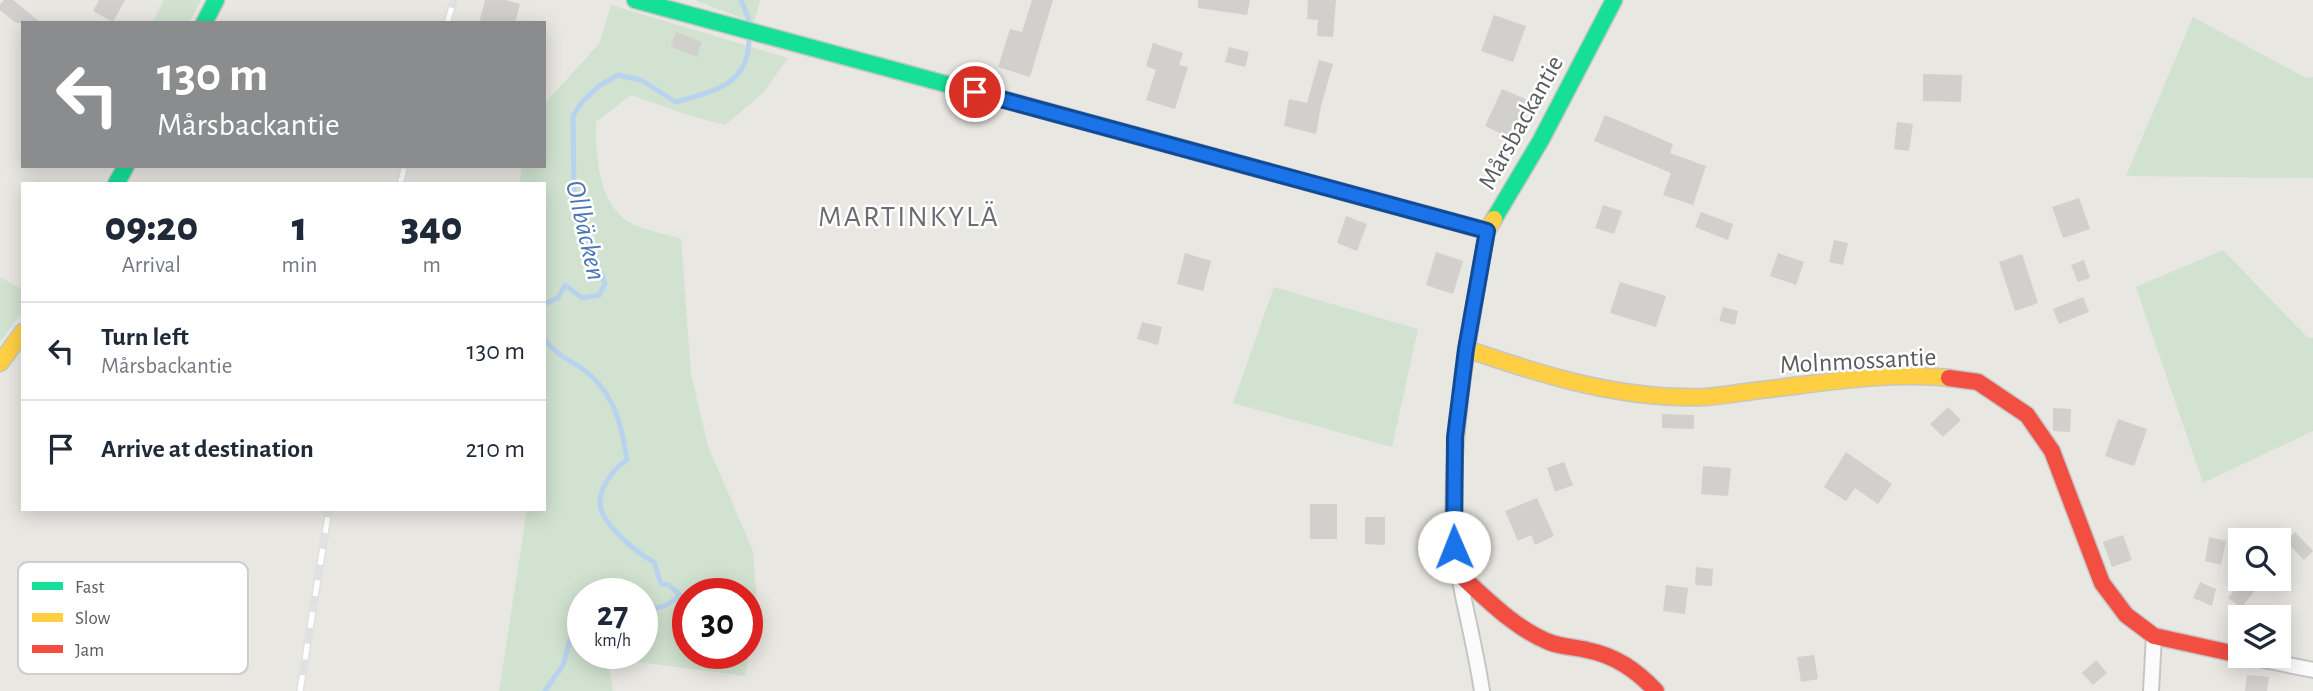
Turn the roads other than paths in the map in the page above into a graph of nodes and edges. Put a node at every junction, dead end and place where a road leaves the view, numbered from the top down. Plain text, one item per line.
1 (216, 0) edge
2 (635, 0) edge
3 (1614, 0) edge
4 (205, 21) edge
5 (1487, 231) junction
6 (21, 335) edge
7 (1466, 349) junction
8 (0, 363) edge
9 (1458, 573) junction
10 (2154, 636) junction
11 (2228, 653) edge
12 (2291, 666) edge
13 (2313, 670) edge
14 (1482, 691) edge
15 (1656, 691) edge
16 (2151, 691) edge

1 - 4 street
2 - 5 street, Mårsbackantie
3 - 5 street, Mårsbackantie
5 - 7 street
6 - 8 street
7 - 9 street
7 - 10 street, Molnmossantie
9 - 14 street
9 - 15 street
10 - 11 street, Molnmossantie
10 - 16 street
12 - 13 street, Molnmossantie

